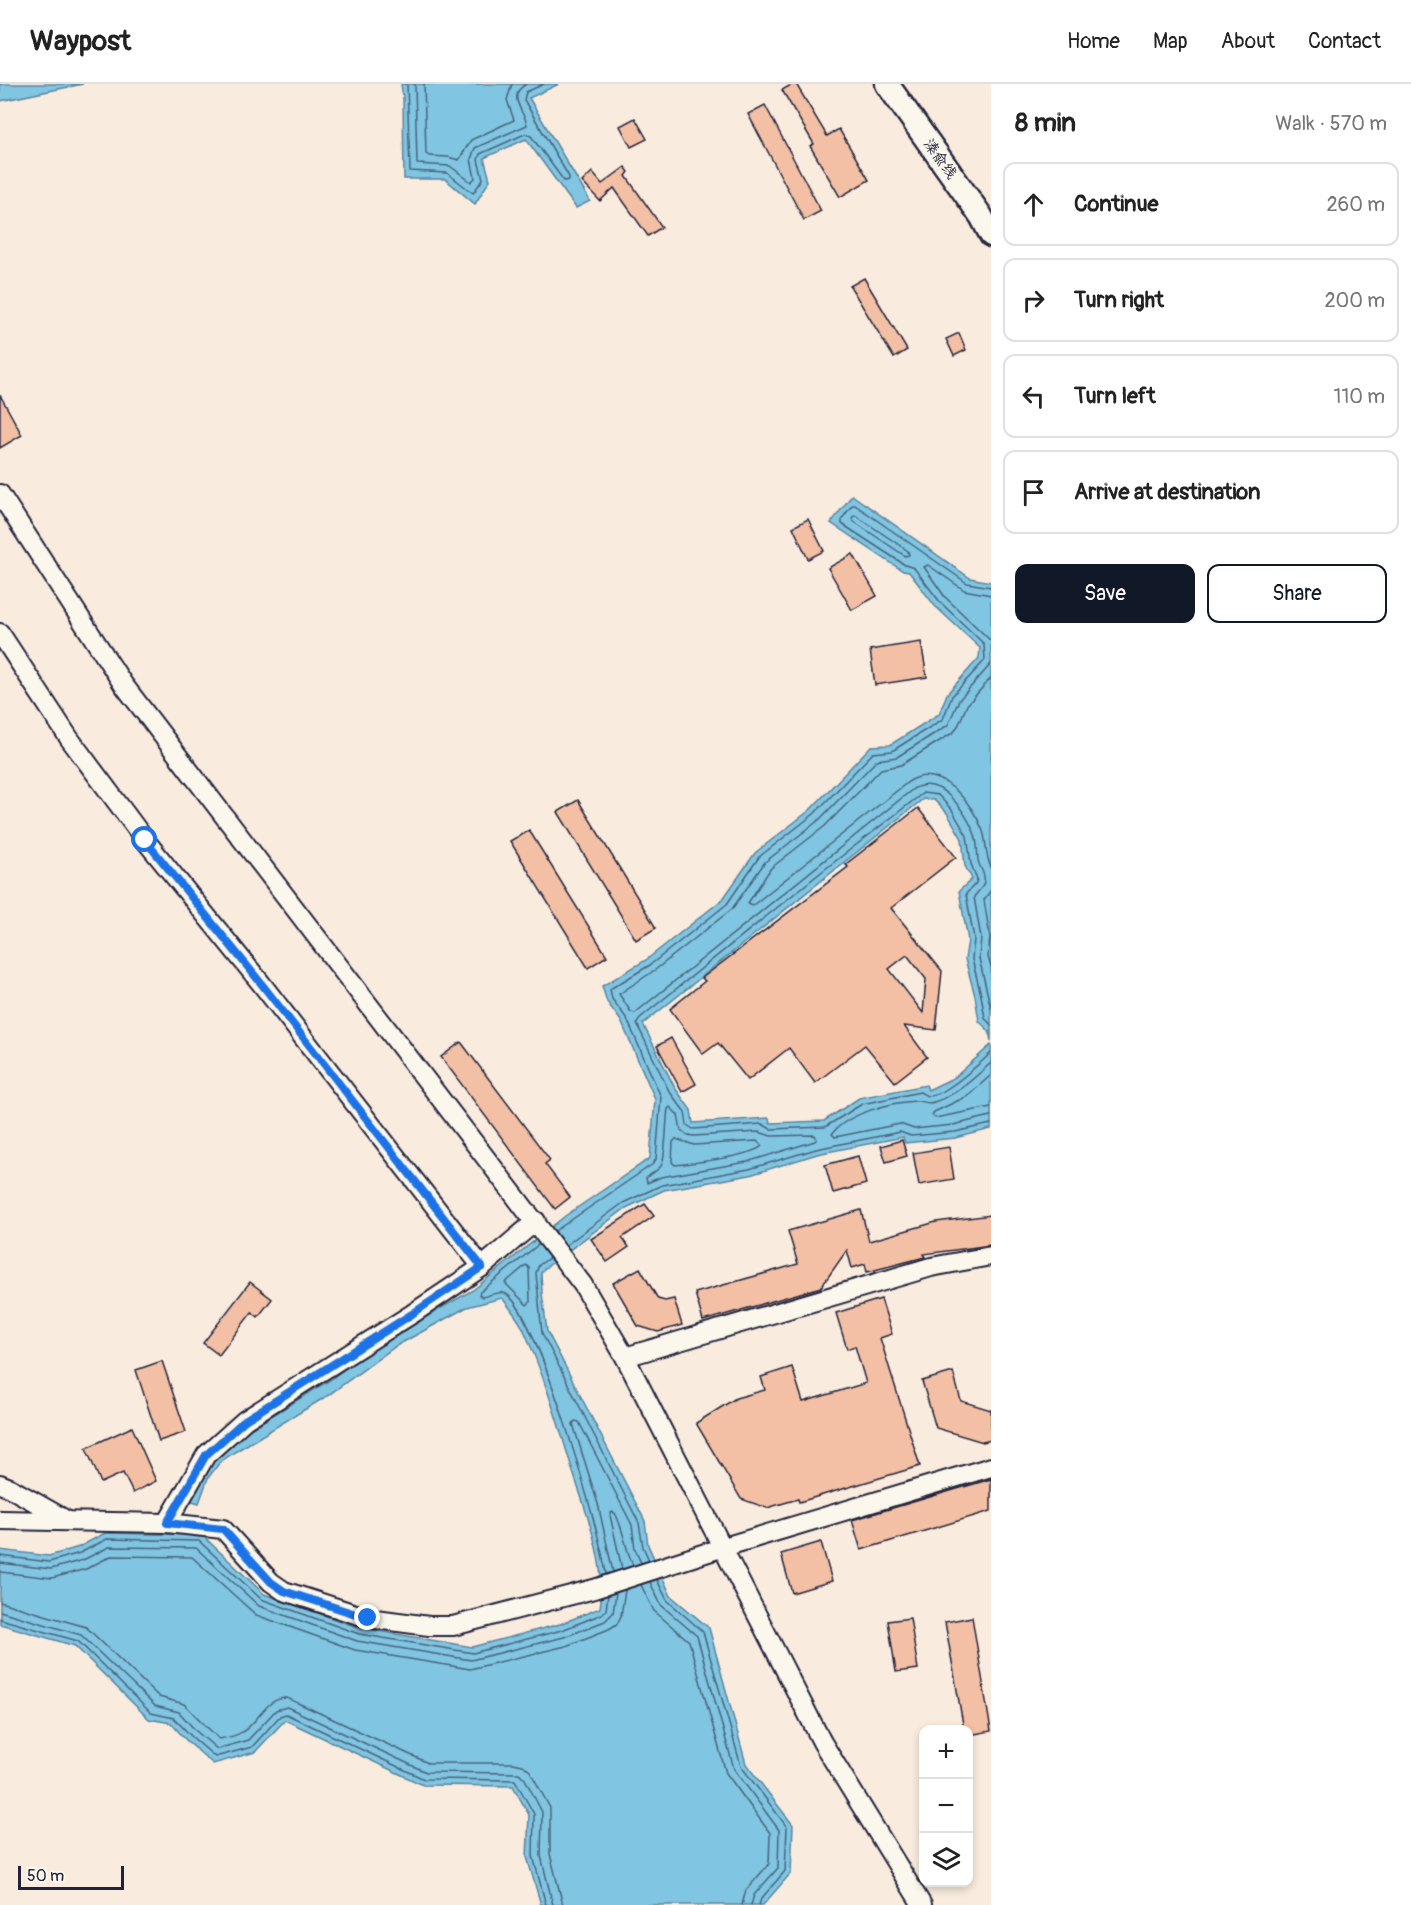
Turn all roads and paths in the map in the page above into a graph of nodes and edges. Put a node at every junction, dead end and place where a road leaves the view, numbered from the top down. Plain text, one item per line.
1 (887, 84) edge
2 (988, 221) edge
3 (0, 494) edge
4 (0, 633) edge
5 (536, 1221) junction
6 (991, 1256) edge
7 (482, 1267) junction
8 (626, 1357) junction
9 (991, 1467) edge
10 (0, 1484) edge
11 (0, 1520) edge
12 (69, 1522) junction
13 (167, 1523) junction
14 (724, 1547) junction
15 (922, 1905) edge

1 - 2 main road, 溱俞线
3 - 5 street
4 - 7 street
5 - 7 street
5 - 8 street
6 - 8 street
7 - 13 street
8 - 14 street
9 - 14 street
10 - 12 street
11 - 12 street
12 - 13 street
13 - 14 street
14 - 15 street

